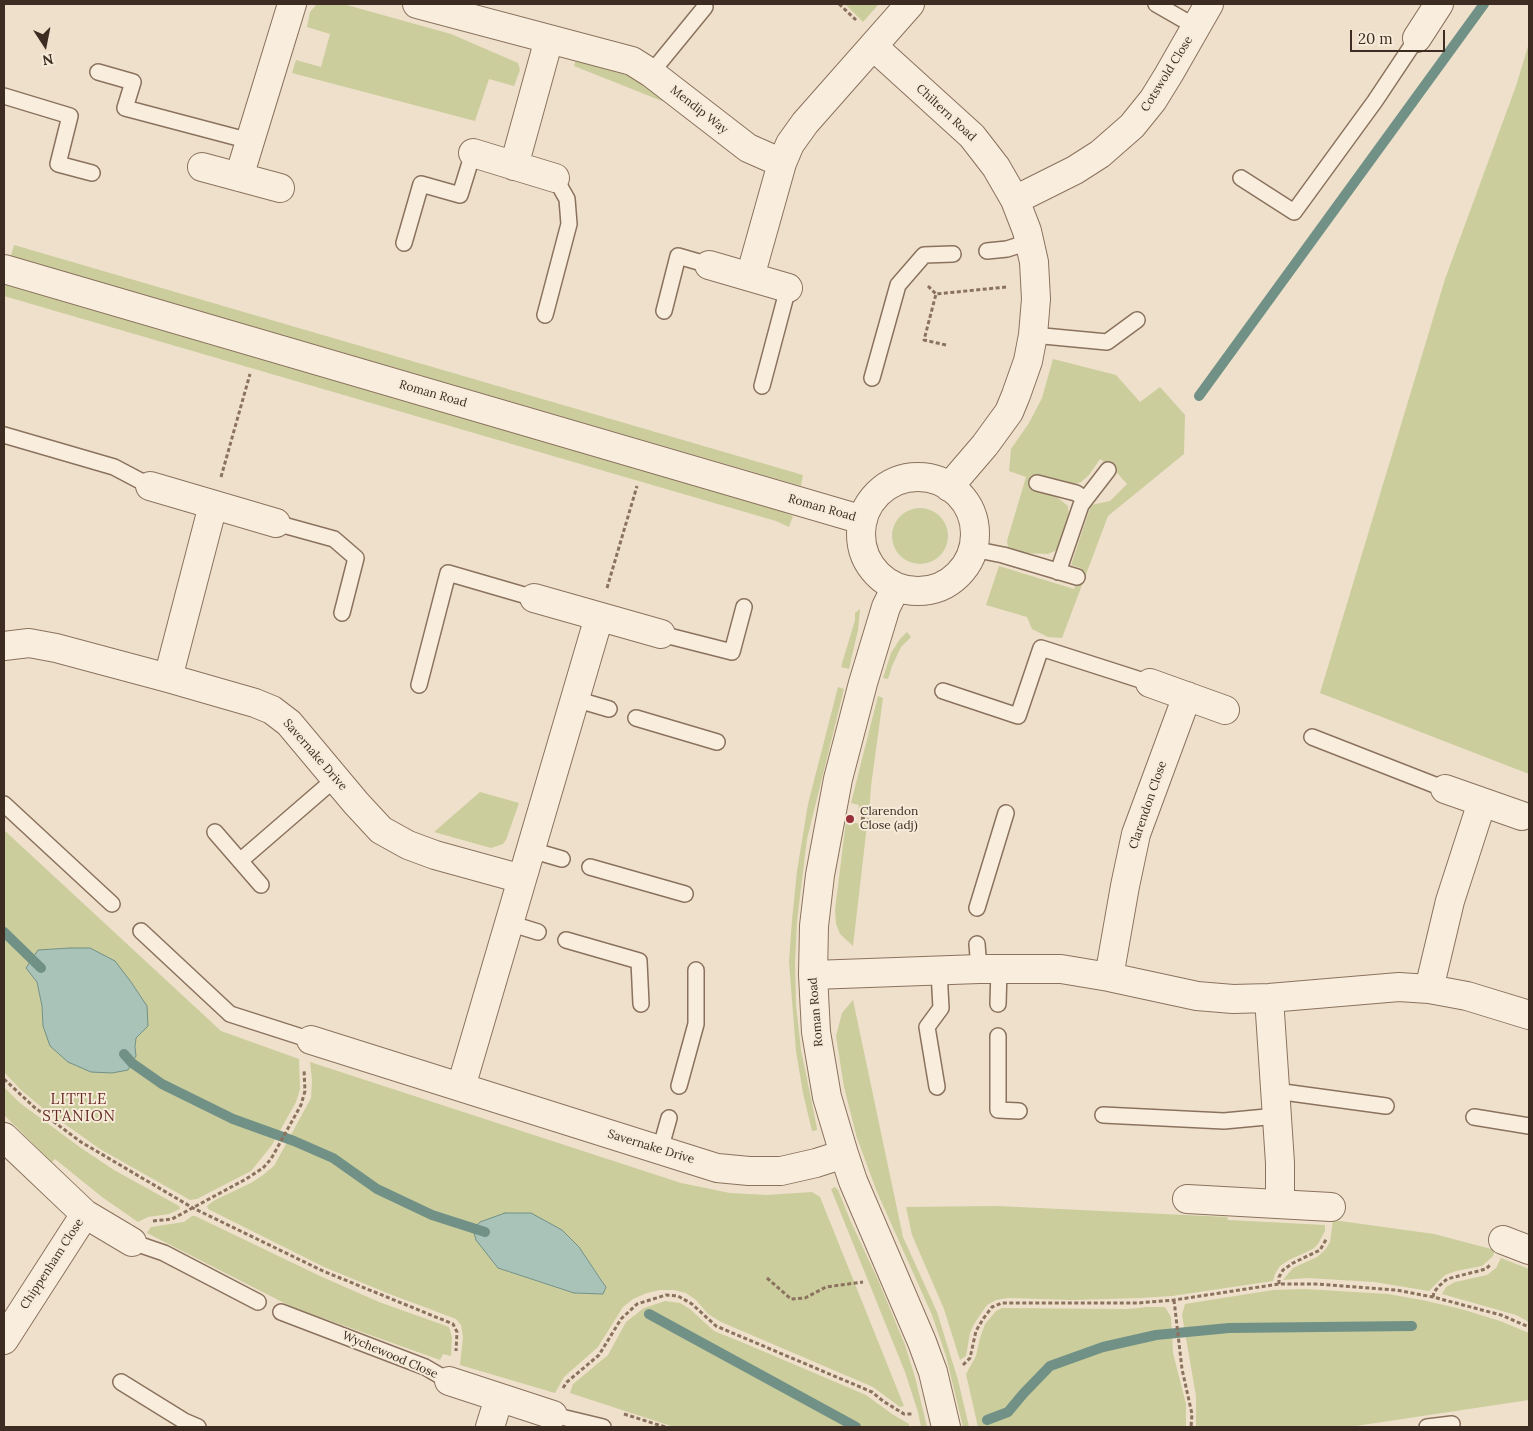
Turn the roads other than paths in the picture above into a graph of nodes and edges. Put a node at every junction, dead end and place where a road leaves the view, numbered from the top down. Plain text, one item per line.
1 (292, 4) edge
2 (417, 4) edge
3 (910, 4) edge
4 (1156, 4) edge
5 (1209, 4) edge
6 (1439, 4) edge
7 (705, 7) dead end
8 (1196, 27) junction
9 (1417, 38) joint
10 (550, 39) junction
11 (874, 47) junction
12 (98, 72) dead end
13 (651, 73) junction
14 (4, 96) edge
15 (250, 141) junction
16 (473, 153) joint
17 (782, 163) junction
18 (514, 166) junction
19 (202, 167) dead end
20 (92, 173) dead end
21 (239, 177) junction
22 (555, 178) joint
23 (1241, 178) dead end
24 (280, 188) dead end
25 (1015, 200) junction
26 (1029, 242) junction
27 (404, 243) dead end
28 (987, 251) dead end
29 (953, 254) dead end
30 (709, 265) joint
31 (4, 269) edge
32 (750, 277) junction
33 (788, 288) joint
34 (664, 311) dead end
35 (545, 315) dead end
36 (1137, 320) dead end
37 (1033, 335) junction
38 (872, 378) dead end
39 (762, 386) dead end
40 (4, 435) edge
41 (1108, 470) dead end
42 (1037, 482) dead end
43 (150, 486) joint
44 (949, 487) junction
45 (1085, 499) junction
46 (213, 504) junction
47 (863, 520) junction
48 (276, 523) joint
49 (973, 549) junction
50 (1058, 572) junction
51 (1076, 577) dead end
52 (896, 587) junction
53 (534, 598) joint
54 (744, 607) dead end
55 (342, 613) dead end
56 (599, 616) junction
57 (661, 634) joint
58 (4, 646) edge
59 (168, 678) junction
60 (1150, 683) joint
61 (419, 685) dead end
62 (943, 692) dead end
63 (1187, 696) junction
64 (575, 699) junction
65 (609, 709) dead end
66 (1225, 710) dead end
67 (636, 718) dead end
68 (1312, 737) dead end
69 (717, 742) dead end
70 (336, 778) junction
71 (1446, 789) joint
72 (1482, 802) junction
73 (4, 804) edge
74 (1006, 813) dead end
75 (1526, 817) edge
76 (215, 832) dead end
77 (531, 850) junction
78 (562, 859) dead end
79 (240, 861) junction
80 (590, 867) dead end
81 (522, 879) junction
82 (261, 885) dead end
83 (685, 894) dead end
84 (112, 904) dead end
85 (977, 908) dead end
86 (509, 923) junction
87 (141, 931) dead end
88 (538, 932) dead end
89 (566, 940) dead end
90 (985, 961) junction
91 (696, 970) dead end
92 (939, 971) junction
93 (813, 975) junction
94 (1109, 977) junction
95 (1430, 989) junction
96 (1269, 998) junction
97 (641, 1004) dead end
98 (998, 1004) dead end
99 (1529, 1015) edge
100 (998, 1036) dead end
101 (311, 1040) joint
102 (679, 1086) dead end
103 (461, 1087) junction
104 (938, 1087) dead end
105 (1276, 1103) junction
106 (1386, 1106) dead end
107 (1019, 1111) dead end
108 (1103, 1115) dead end
109 (1474, 1117) dead end
110 (669, 1118) dead end
111 (1529, 1126) edge
112 (4, 1136) edge
113 (660, 1150) junction
114 (844, 1154) junction
115 (1187, 1199) dead end
116 (1280, 1204) junction
117 (1331, 1207) road end
118 (85, 1214) junction
119 (1503, 1240) road end
120 (132, 1242) joint
121 (1529, 1250) edge
122 (258, 1302) dead end
123 (281, 1312) dead end
124 (4, 1340) edge
125 (449, 1381) joint
126 (122, 1382) dead end
127 (499, 1398) junction
128 (553, 1415) joint
129 (182, 1424) edge
130 (1452, 1424) dead end
131 (198, 1427) edge
132 (490, 1427) edge
133 (604, 1427) edge
134 (946, 1427) edge
135 (1428, 1427) edge

1 - 15 street
2 - 10 street, Mendip Way
3 - 11 street
4 - 8 lane
5 - 8 street, Cotswold Close
6 - 9 street
7 - 13 lane
8 - 25 street, Cotswold Close
9 - 23 lane
10 - 13 street, Mendip Way
10 - 18 street
11 - 17 street
11 - 25 street, Chiltern Road
12 - 15 lane
13 - 17 street, Mendip Way
14 - 20 lane
15 - 21 street
16 - 18 street
16 - 27 lane
17 - 32 street
18 - 22 street
19 - 21 street
21 - 24 street
22 - 35 lane
25 - 26 street, Chiltern Road
26 - 28 lane
26 - 37 street, Chiltern Road
29 - 38 lane
30 - 32 street
30 - 34 lane
31 - 47 street, Roman Road
32 - 33 street
33 - 39 lane
36 - 37 lane
37 - 44 street, Chiltern Road
40 - 43 lane
41 - 45 lane
42 - 45 lane
43 - 46 street
44 - 47 street
44 - 49 street
45 - 50 lane
46 - 48 street
46 - 59 street
47 - 52 street
48 - 55 lane
49 - 50 lane
49 - 52 street
50 - 51 lane
52 - 93 street, Roman Road
53 - 56 street
53 - 61 lane
54 - 57 lane
56 - 57 street
56 - 64 street
58 - 59 street, Savernake Drive
59 - 70 street, Savernake Drive
60 - 62 lane
60 - 63 street
63 - 66 street
63 - 94 street, Clarendon Close
64 - 65 lane
64 - 77 street
67 - 69 lane
68 - 71 lane
70 - 79 lane
70 - 81 street, Savernake Drive
71 - 72 street
72 - 75 street
72 - 95 street
73 - 84 lane
74 - 85 lane
76 - 79 lane
77 - 78 lane
77 - 81 street
79 - 82 lane
80 - 83 lane
81 - 86 street
86 - 88 lane
86 - 103 street
87 - 101 lane, Savernake Drive
89 - 97 lane
90 - 92 street
90 - 94 street
90 - 98 lane
91 - 102 lane
92 - 93 street
92 - 104 lane
93 - 114 street, Roman Road
94 - 96 street
95 - 96 street
95 - 99 street
96 - 105 street
100 - 107 lane
101 - 103 street, Savernake Drive
103 - 113 street, Savernake Drive
105 - 106 lane
105 - 108 lane
105 - 116 street
109 - 111 lane
110 - 113 lane
112 - 118 street, Chippenham Close
113 - 114 street, Savernake Drive
114 - 134 street, Roman Road
115 - 116 street
116 - 117 street
118 - 120 street, Chippenham Close
118 - 124 street, Chippenham Close
119 - 121 street
120 - 122 lane, Chippenham Close
123 - 125 lane, Wychewood Close
125 - 127 street, Wychewood Close
126 - 129 lane
127 - 128 street, Wychewood Close
127 - 132 street
128 - 133 lane, Wychewood Close
129 - 131 lane
130 - 135 lane

